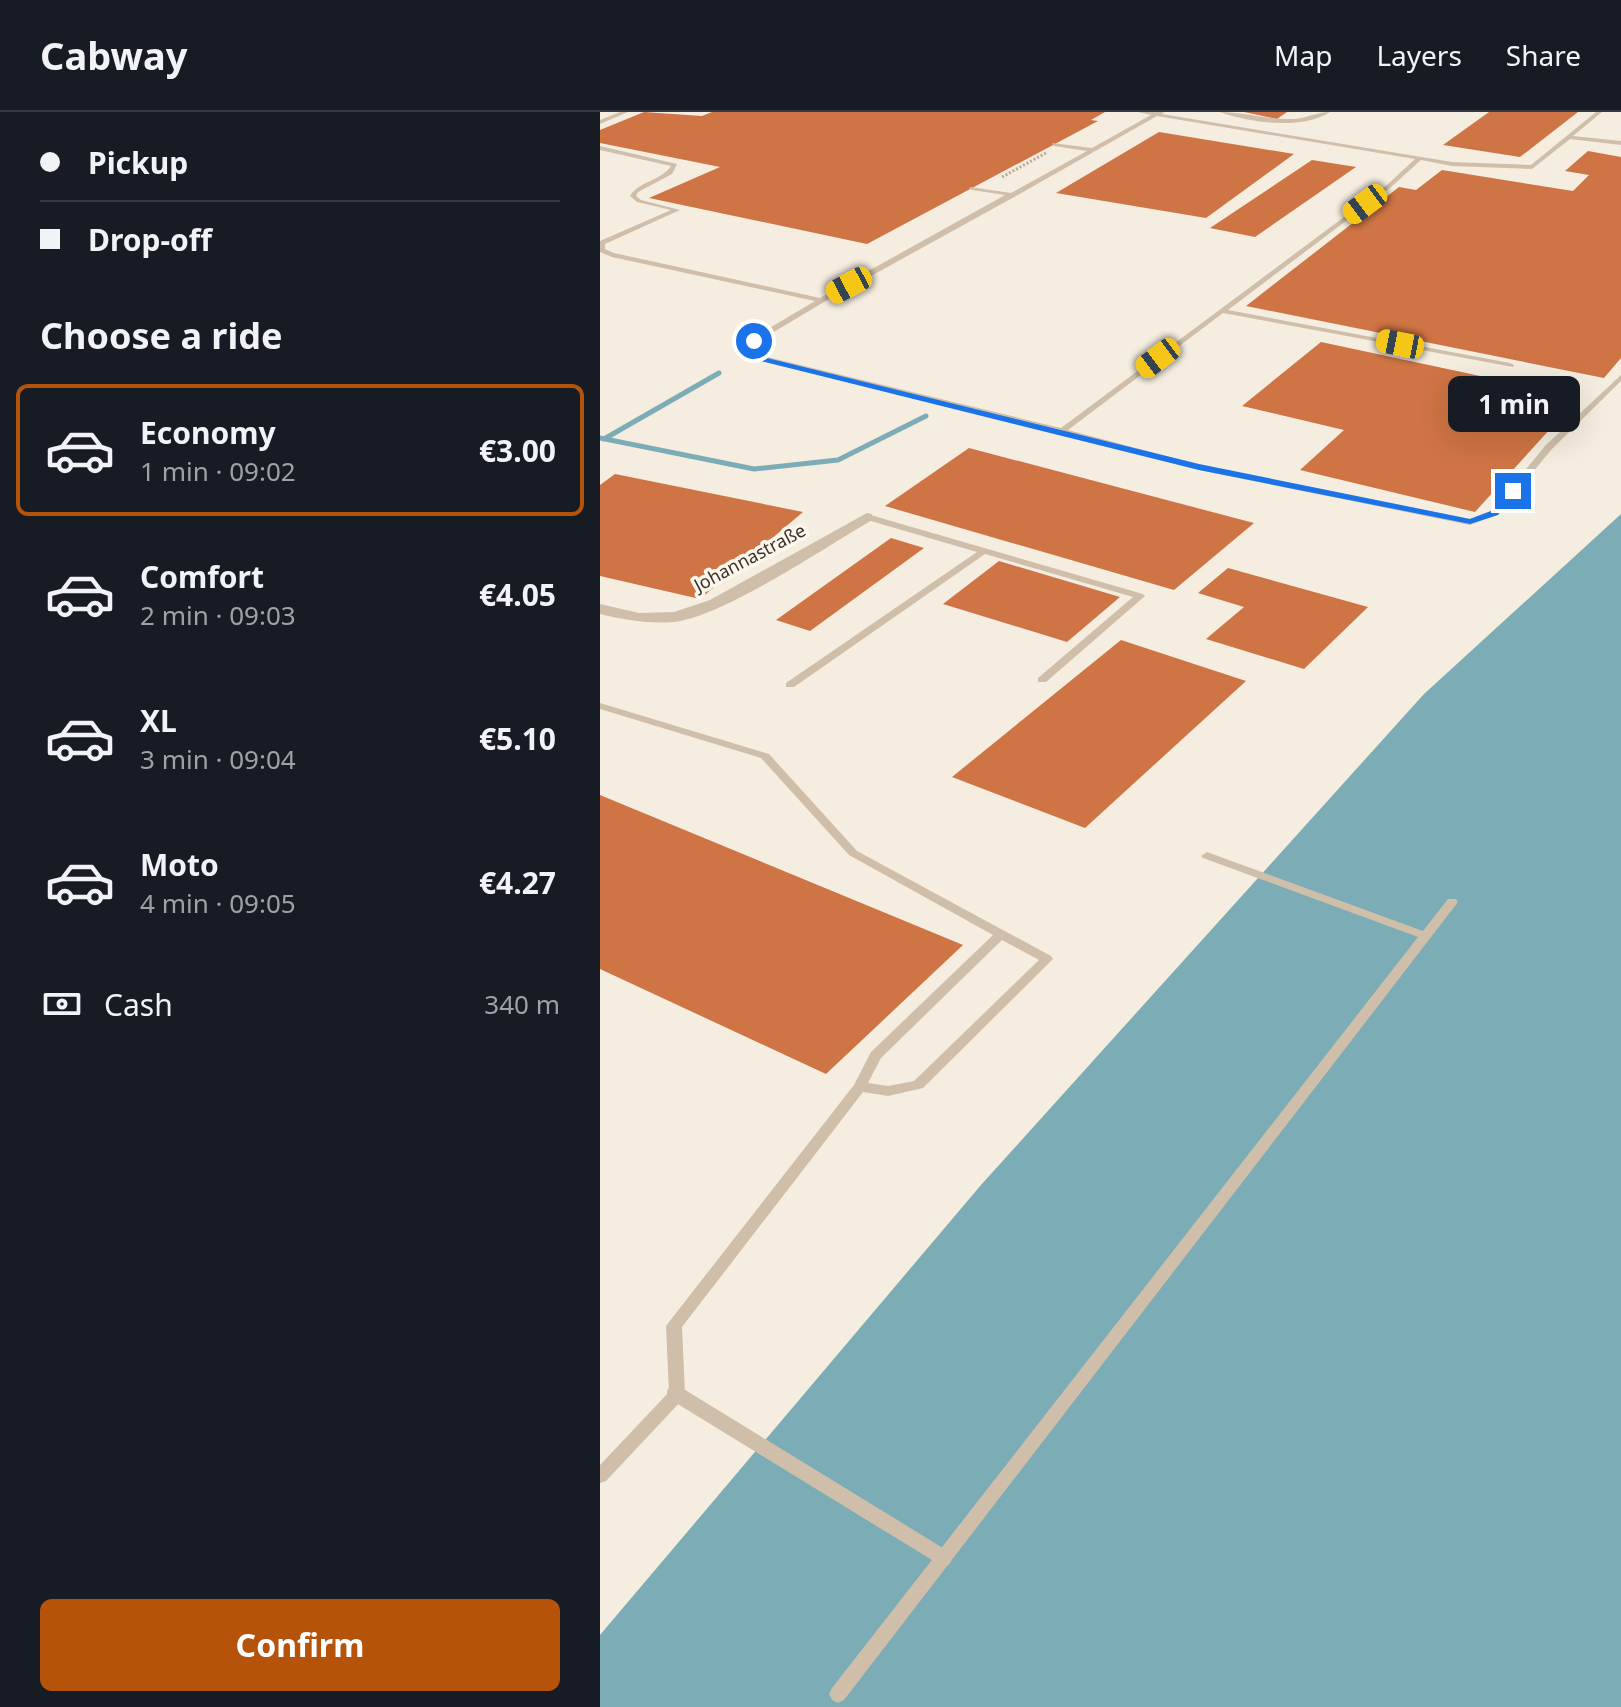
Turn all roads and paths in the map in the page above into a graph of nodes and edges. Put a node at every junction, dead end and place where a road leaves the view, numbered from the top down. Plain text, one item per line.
1 (625, 112) edge
2 (1141, 112) edge
3 (1223, 112) edge
4 (1327, 112) edge
5 (1599, 112) edge
6 (1158, 113) edge
7 (600, 122) edge
8 (1568, 137) junction
9 (1621, 143) edge
10 (1058, 144) joint
11 (600, 148) edge
12 (1095, 150) junction
13 (1420, 158) junction
14 (976, 189) joint
15 (1014, 195) junction
16 (821, 300) junction
17 (1222, 311) junction
18 (1510, 365) dead end
19 (1621, 377) edge
20 (1062, 431) junction
21 (867, 517) joint
22 (984, 551) junction
23 (600, 609) edge
24 (1042, 680) dead end
25 (790, 685) dead end
26 (600, 706) edge
27 (1207, 856) dead end
28 (1452, 902) dead end
29 (1001, 934) junction
30 (1426, 936) junction
31 (860, 1087) junction
32 (676, 1393) junction
33 (600, 1476) edge
34 (944, 1558) junction
35 (838, 1694) dead end

1 - 7 lane
2 - 6 lane
3 - 4 lane
5 - 8 lane
6 - 12 lane
6 - 13 lane
8 - 9 lane
8 - 13 lane
10 - 12 lane
10 - 14 path
11 - 16 lane
12 - 15 lane
13 - 17 lane
14 - 15 lane
15 - 16 lane
16 - 20 lane
17 - 18 lane
17 - 20 lane
19 - 20 lane
21 - 22 lane
21 - 23 street, Johannastraße
22 - 24 lane
22 - 25 lane
26 - 29 lane
27 - 30 lane
28 - 30 lane
29 - 31 lane
29 - 31 lane
30 - 34 lane
31 - 32 lane
32 - 33 lane
32 - 34 lane, bridge
34 - 35 lane

